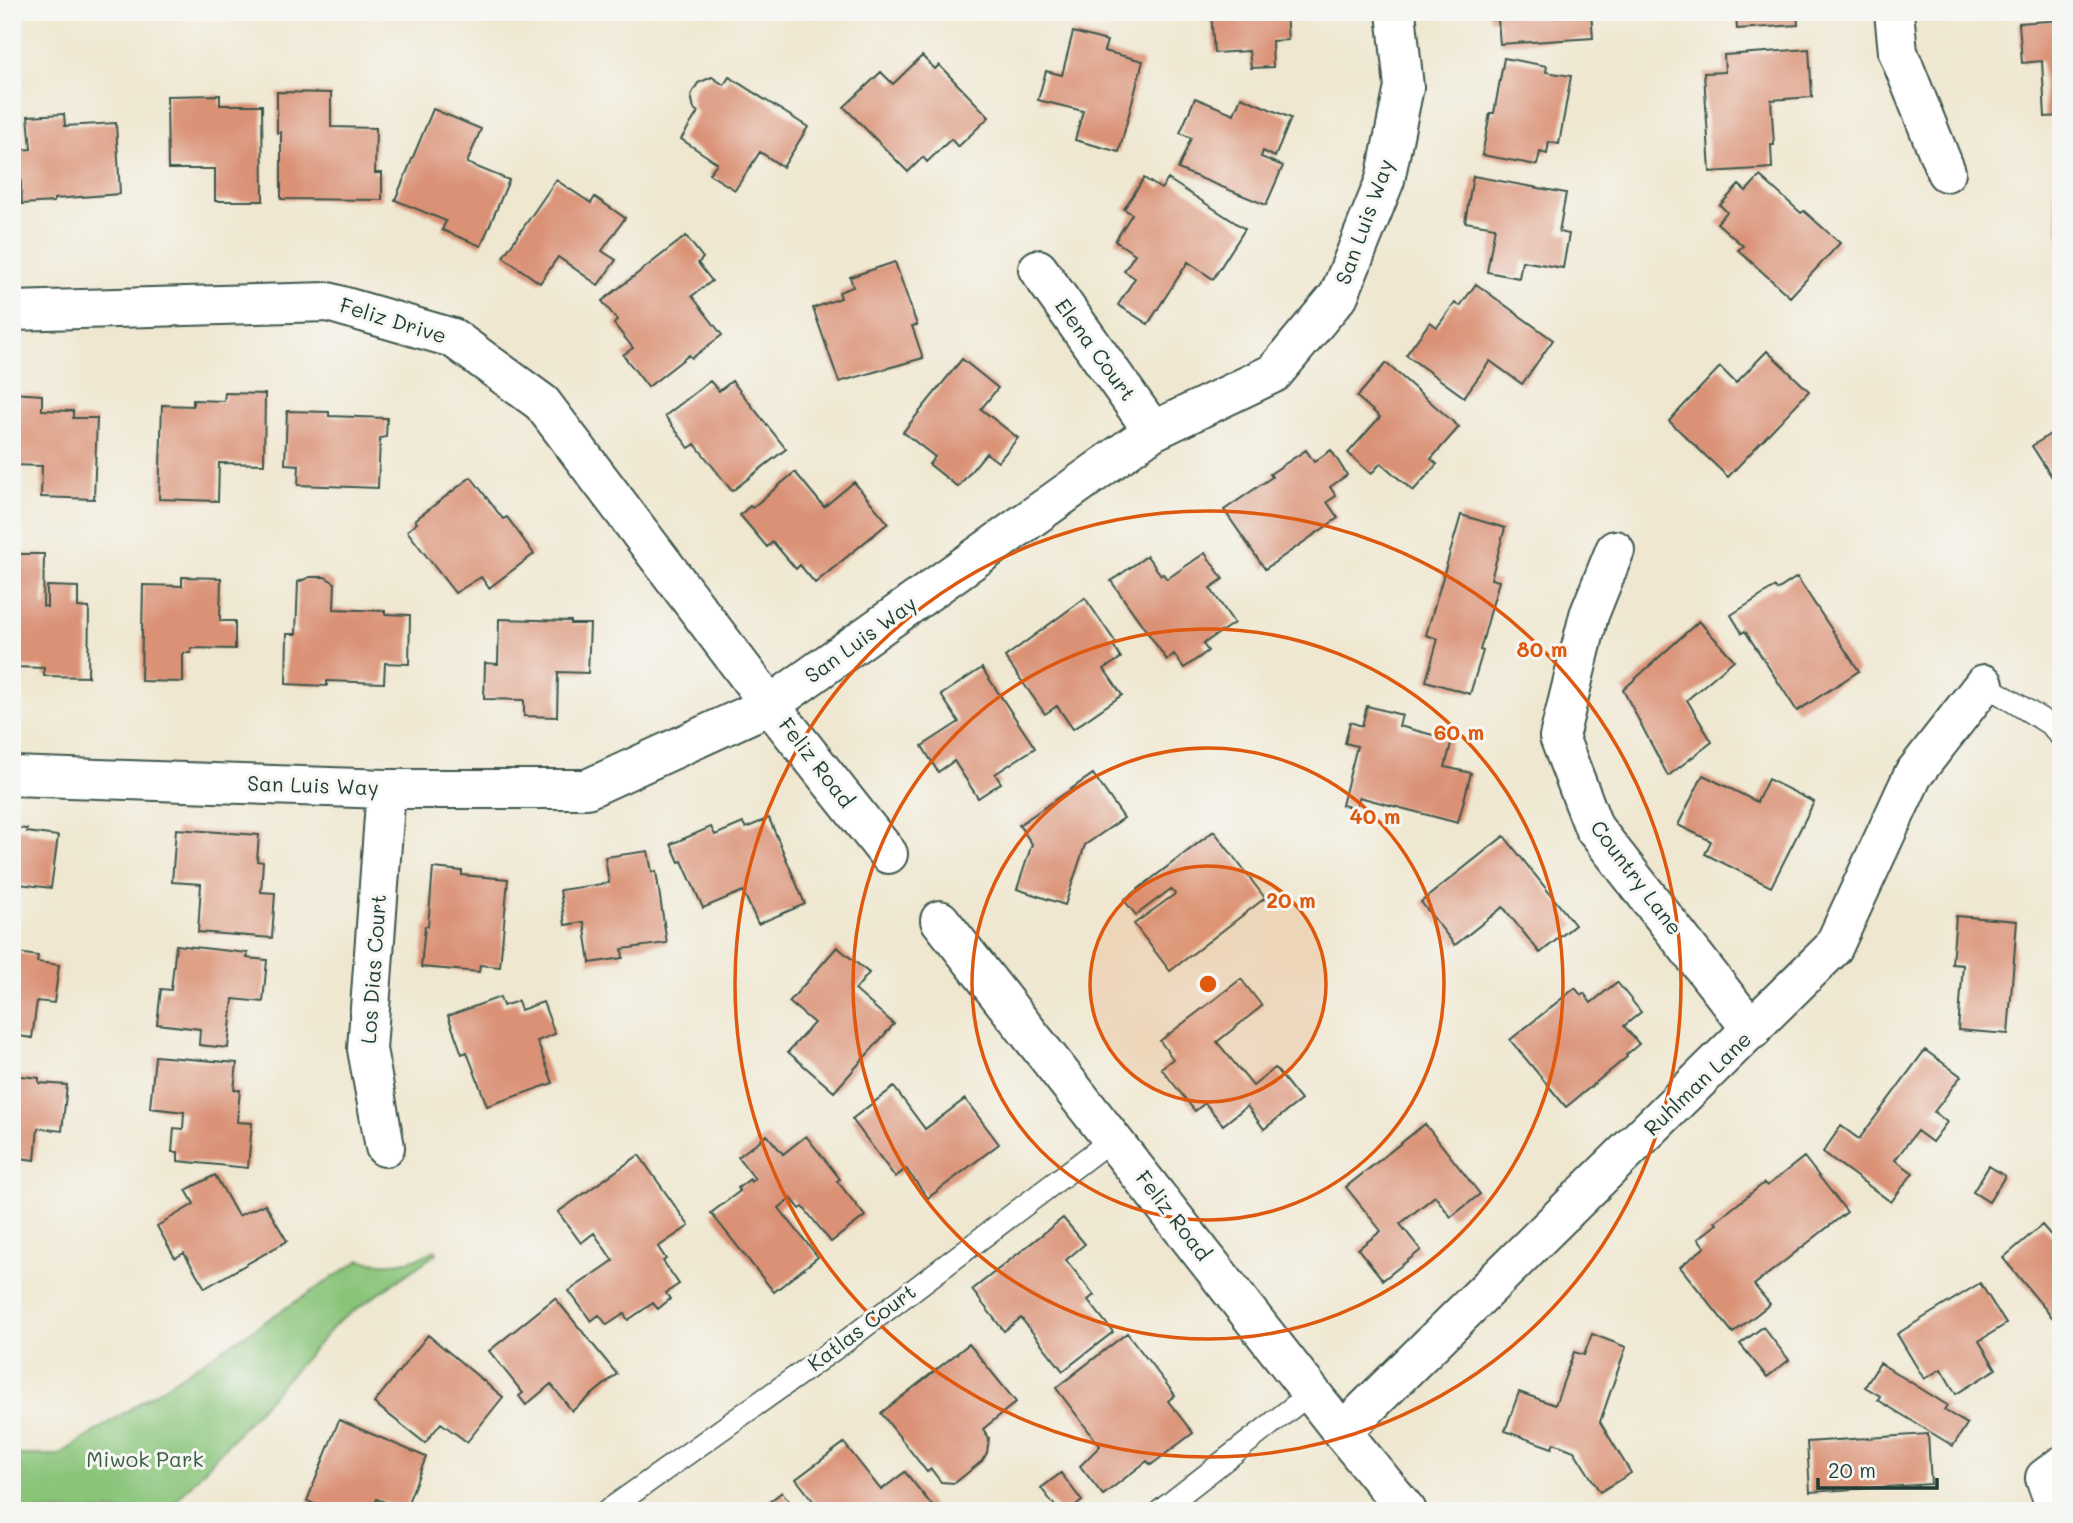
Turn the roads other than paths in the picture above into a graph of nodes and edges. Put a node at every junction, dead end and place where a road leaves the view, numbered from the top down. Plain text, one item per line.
1 (1396, 12) edge
2 (1894, 12) edge
3 (1946, 172) dead end
4 (1038, 269) dead end
5 (12, 311) edge
6 (1153, 431) junction
7 (1615, 550) dead end
8 (1984, 684) joint
9 (770, 705) junction
10 (2061, 737) edge
11 (12, 776) edge
12 (386, 789) junction
13 (888, 854) dead end
14 (940, 920) dead end
15 (1752, 1030) junction
16 (1112, 1139) junction
17 (385, 1147) dead end
18 (1312, 1392) junction
19 (1342, 1432) junction
20 (2061, 1466) edge
21 (607, 1511) edge
22 (1160, 1511) edge
23 (1407, 1511) edge
24 (2057, 1511) edge

1 - 6 street, San Luis Way
2 - 3 street
4 - 6 street, Elena Court
5 - 9 street, Feliz Drive
6 - 9 street, San Luis Way
7 - 15 street, Country Lane
8 - 10 lane
8 - 15 street, Ruhlman Lane
9 - 12 street, San Luis Way
9 - 13 street, Feliz Road
11 - 12 street, San Luis Way
12 - 17 street, Los Dias Court
14 - 16 street, Feliz Road
15 - 19 street, Ruhlman Lane
16 - 18 street, Feliz Road
16 - 21 lane, Katlas Court
18 - 19 street, Feliz Road
18 - 22 lane
19 - 23 street, Feliz Road
20 - 24 street

